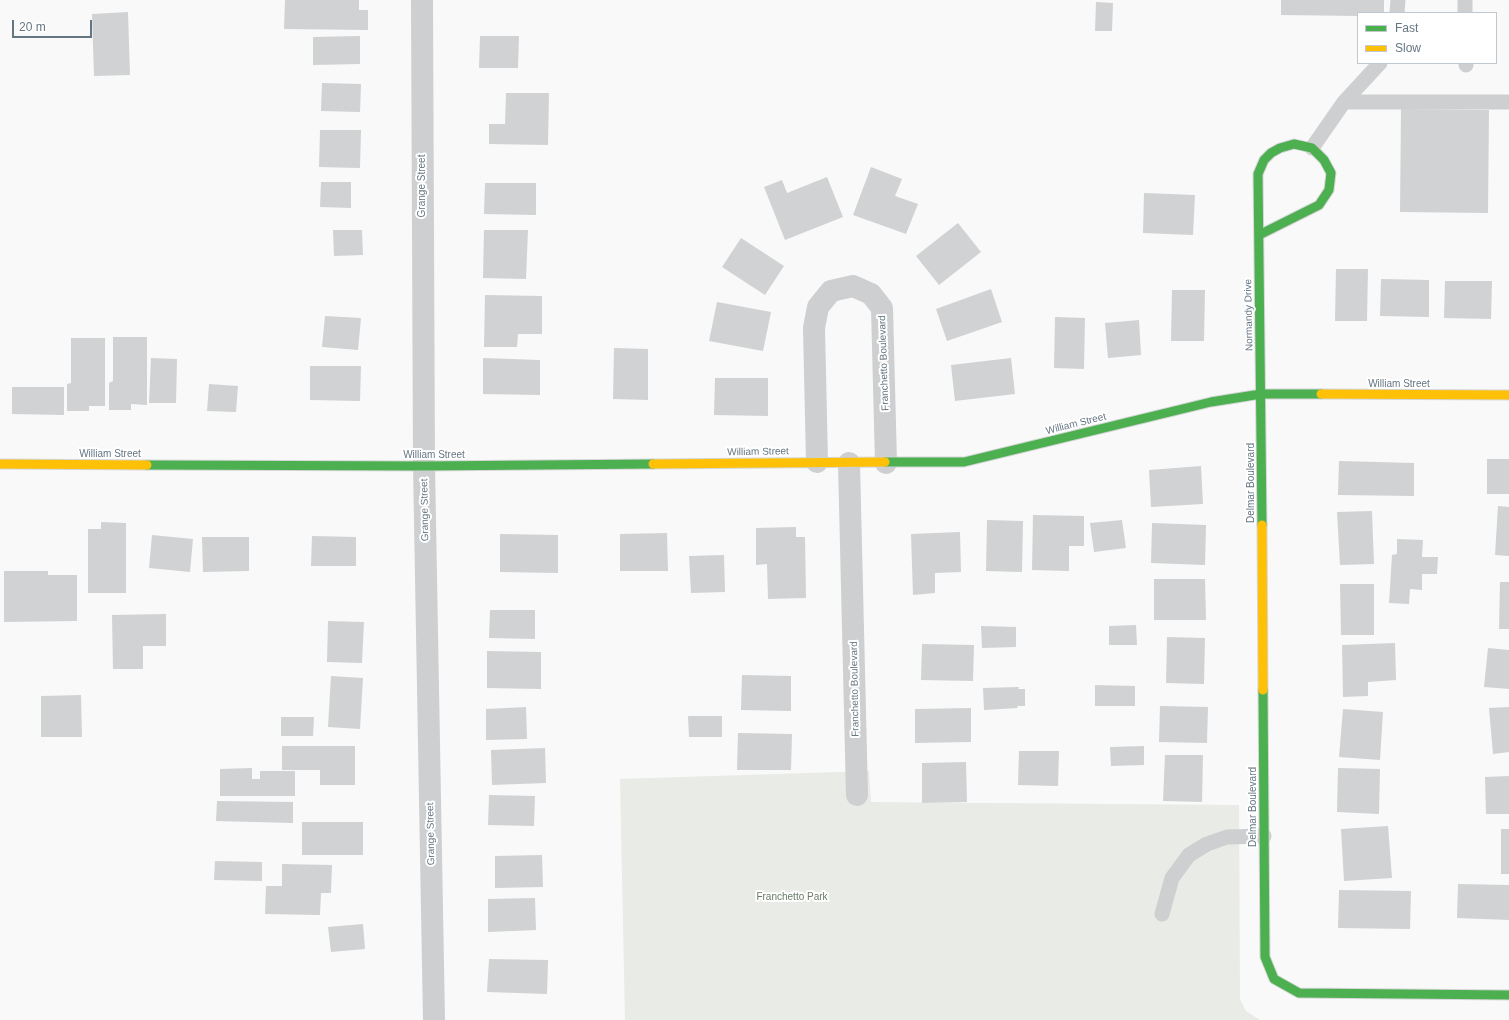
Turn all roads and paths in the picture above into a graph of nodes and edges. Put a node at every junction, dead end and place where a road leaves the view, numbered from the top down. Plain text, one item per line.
1 (422, 0) edge
2 (1398, 0) edge
3 (1465, 0) edge
4 (1398, 12) edge
5 (1465, 12) edge
6 (1379, 64) edge
7 (1344, 102) junction
8 (1509, 102) edge
9 (1312, 148) junction
10 (1259, 235) junction
11 (1261, 394) junction
12 (1509, 395) edge
13 (817, 462) junction
14 (849, 463) junction
15 (886, 463) junction
16 (0, 464) edge
17 (424, 466) junction
18 (857, 795) dead end
19 (1264, 836) junction
20 (1162, 914) dead end
21 (1509, 995) edge
22 (434, 1020) edge

1 - 17 street, Grange Street
2 - 4 lane
3 - 5 lane
6 - 7 lane
7 - 8 lane
7 - 9 lane
9 - 10 street, Normandy Drive
9 - 10 street
10 - 11 street, Normandy Drive
11 - 12 street, William Street
11 - 15 street, William Street
11 - 19 street, Delmar Boulevard
13 - 14 street, William Street
13 - 15 street, Franchetto Boulevard
13 - 17 street, William Street
14 - 15 street, William Street
14 - 18 street, Franchetto Boulevard
16 - 17 street, William Street
17 - 22 street, Grange Street
19 - 20 lane
19 - 21 street, Delmar Boulevard

